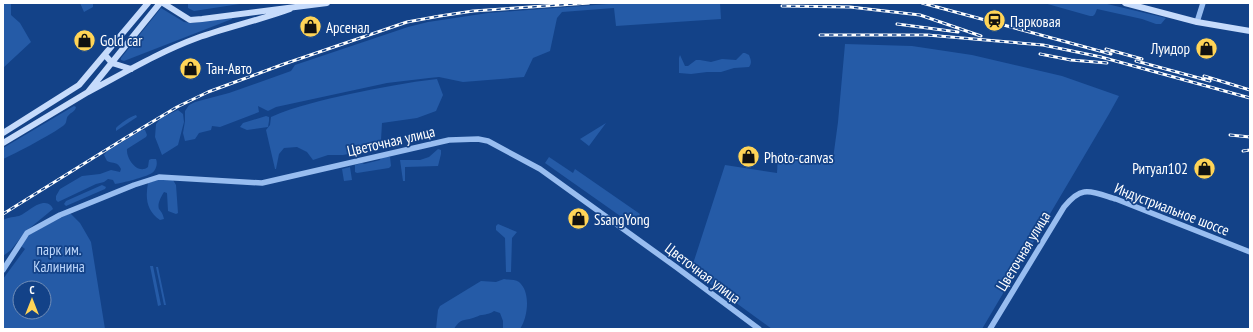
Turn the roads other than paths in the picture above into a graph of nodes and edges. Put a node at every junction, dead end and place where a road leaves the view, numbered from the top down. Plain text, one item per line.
1 (148, 3) edge
2 (160, 3) edge
3 (163, 3) edge
4 (327, 3) edge
5 (1125, 3) edge
6 (1203, 3) edge
7 (290, 9) junction
8 (1197, 22) junction
9 (1250, 31) edge
10 (105, 55) junction
11 (112, 63) junction
12 (131, 69) junction
13 (88, 92) junction
14 (3, 132) edge
15 (3, 144) edge
16 (1084, 192) joint
17 (1250, 252) edge
18 (3, 270) edge
19 (759, 329) edge
20 (990, 329) edge

1 - 10 main road
2 - 11 main road
3 - 7 main road
4 - 7 main road
5 - 8 main road
6 - 8 street
7 - 12 main road
8 - 9 main road
10 - 11 main road
10 - 14 main road
11 - 12 main road
11 - 13 main road
12 - 13 main road
13 - 15 main road
16 - 17 street, Индустриальное шоссе
16 - 20 street, Цветочная улица
18 - 19 street, Цветочная улица

